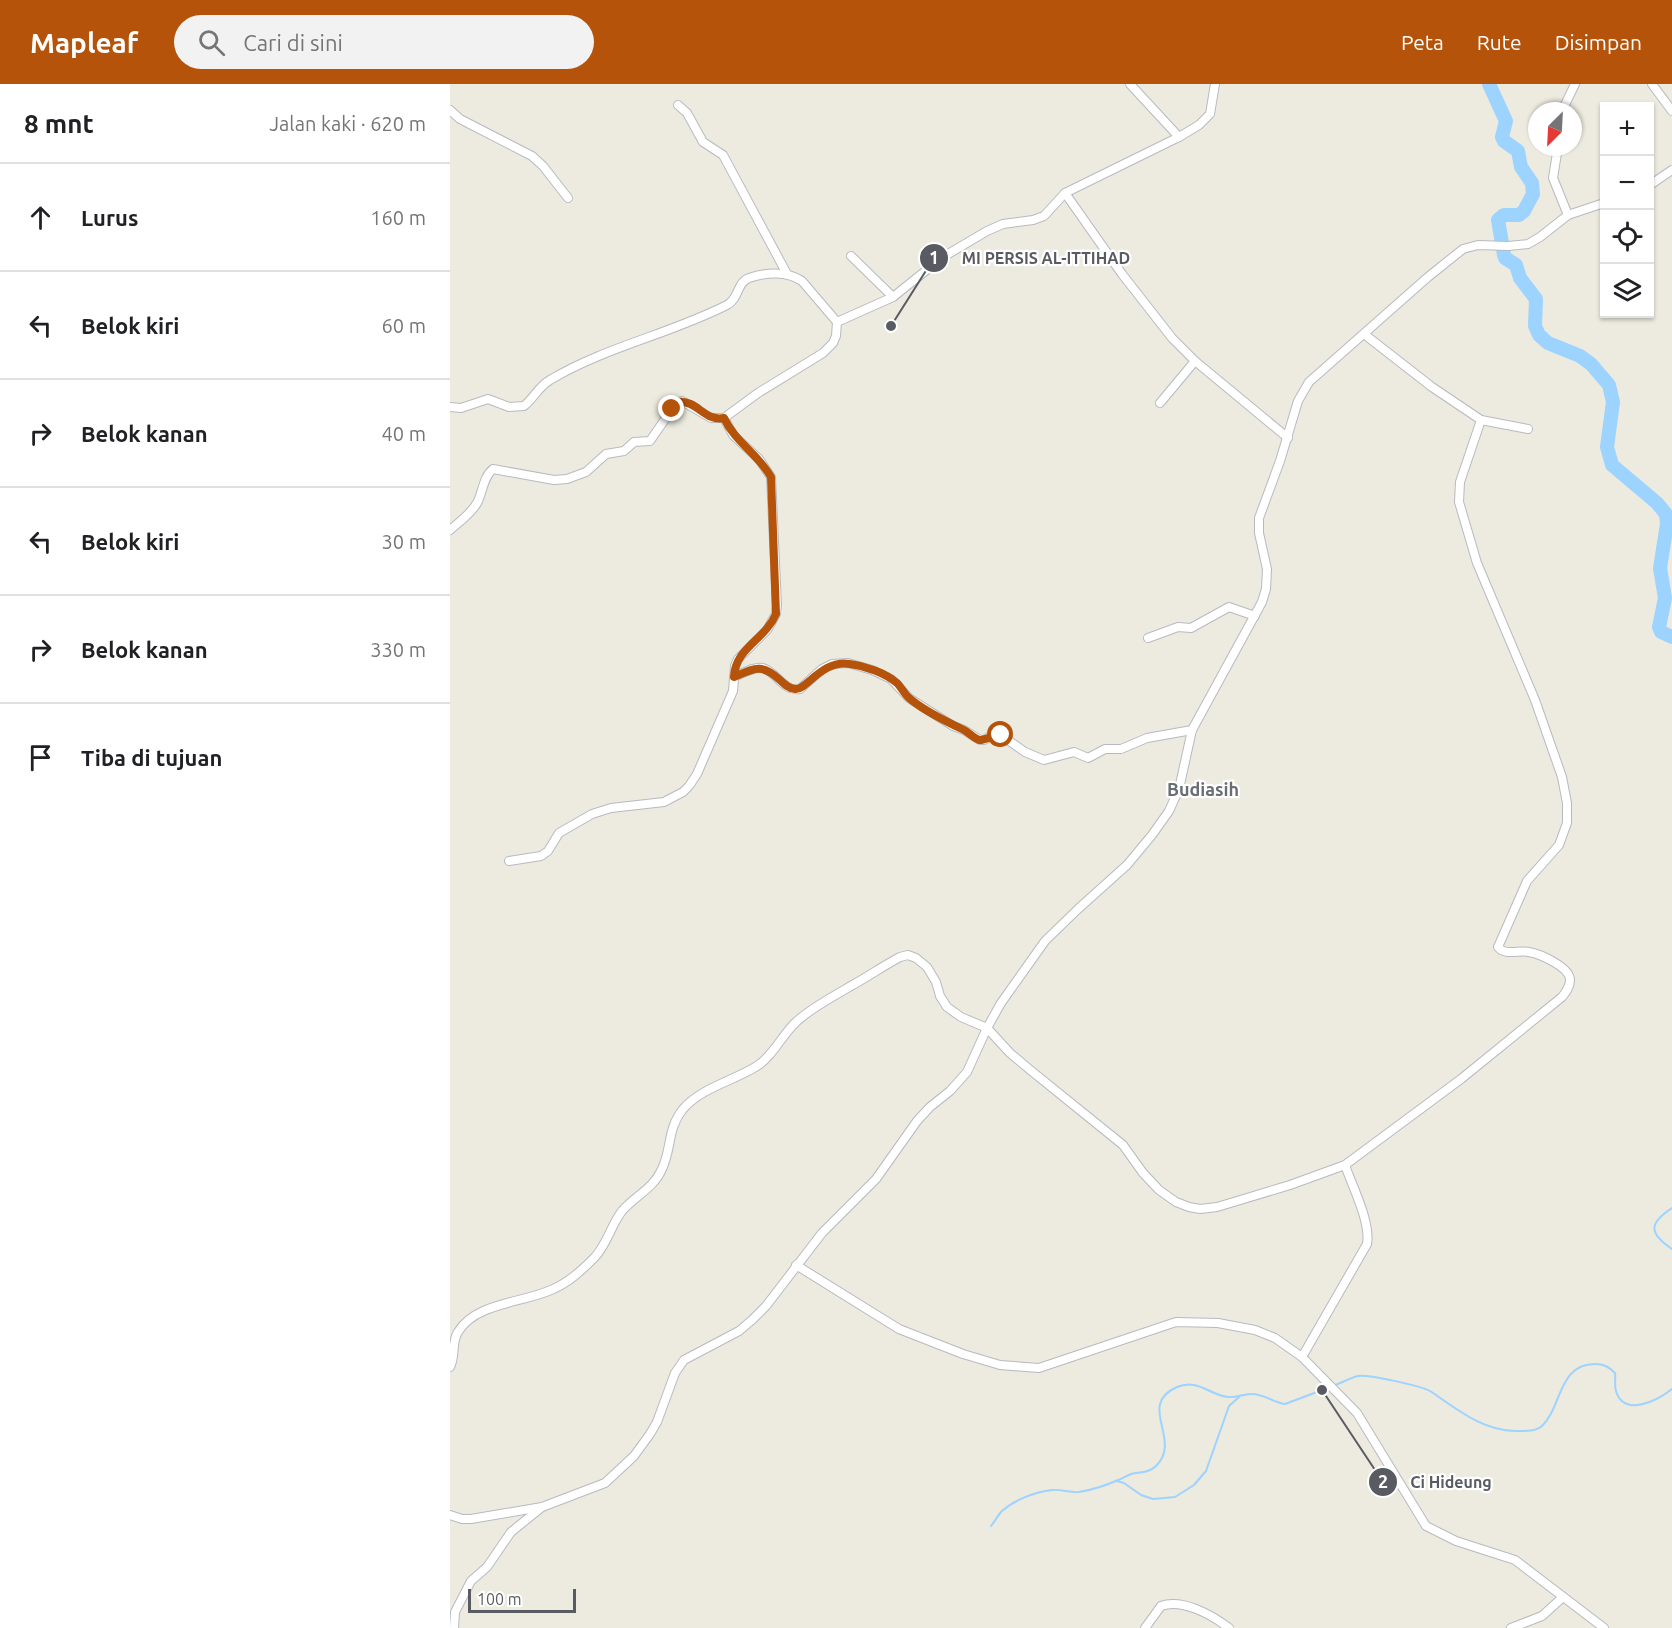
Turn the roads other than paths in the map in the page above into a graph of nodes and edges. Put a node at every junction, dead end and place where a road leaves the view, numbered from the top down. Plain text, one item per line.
1 (1130, 84) edge
2 (1215, 84) edge
3 (1575, 84) edge
4 (1652, 84) edge
5 (1566, 102) edge
6 (678, 105) dead end
7 (450, 110) edge
8 (1672, 111) edge
9 (1179, 137) junction
10 (1557, 156) edge
11 (1672, 170) edge
12 (1654, 182) edge
13 (1065, 193) junction
14 (568, 198) dead end
15 (1600, 205) edge
16 (1568, 215) junction
17 (850, 256) dead end
18 (787, 274) junction
19 (893, 297) junction
20 (837, 322) junction
21 (1364, 334) junction
22 (1195, 361) junction
23 (1160, 403) dead end
24 (450, 407) edge
25 (724, 418) junction
26 (1481, 420) junction
27 (1528, 429) dead end
28 (1288, 438) junction
29 (450, 530) edge
30 (1255, 616) junction
31 (1148, 638) dead end
32 (734, 677) junction
33 (1192, 730) junction
34 (509, 861) dead end
35 (987, 1028) junction
36 (1345, 1165) junction
37 (796, 1264) junction
38 (1302, 1357) junction
39 (450, 1367) edge
40 (542, 1507) junction
41 (450, 1515) edge
42 (1563, 1597) junction
43 (454, 1628) edge
44 (1145, 1628) edge
45 (1228, 1628) edge
46 (1511, 1628) edge
47 (1604, 1628) edge

1 - 9 street
2 - 9 street
3 - 5 street
4 - 8 street
6 - 18 street
7 - 14 street
9 - 13 street
10 - 16 street
11 - 12 street
13 - 19 street
13 - 22 street
15 - 16 street
16 - 21 street
17 - 19 street
18 - 20 street
18 - 24 street
19 - 20 street
20 - 25 street
21 - 26 street
21 - 28 street
22 - 23 street
22 - 28 street
25 - 29 street
25 - 32 street
26 - 27 street
26 - 36 street
28 - 30 street
30 - 31 street
30 - 33 street
32 - 33 street
32 - 34 street
33 - 35 street
35 - 36 street
35 - 37 street
35 - 39 street
36 - 38 street
37 - 38 street
37 - 40 street
38 - 42 street
40 - 41 street
40 - 43 street
42 - 46 street
42 - 47 street
44 - 45 street

